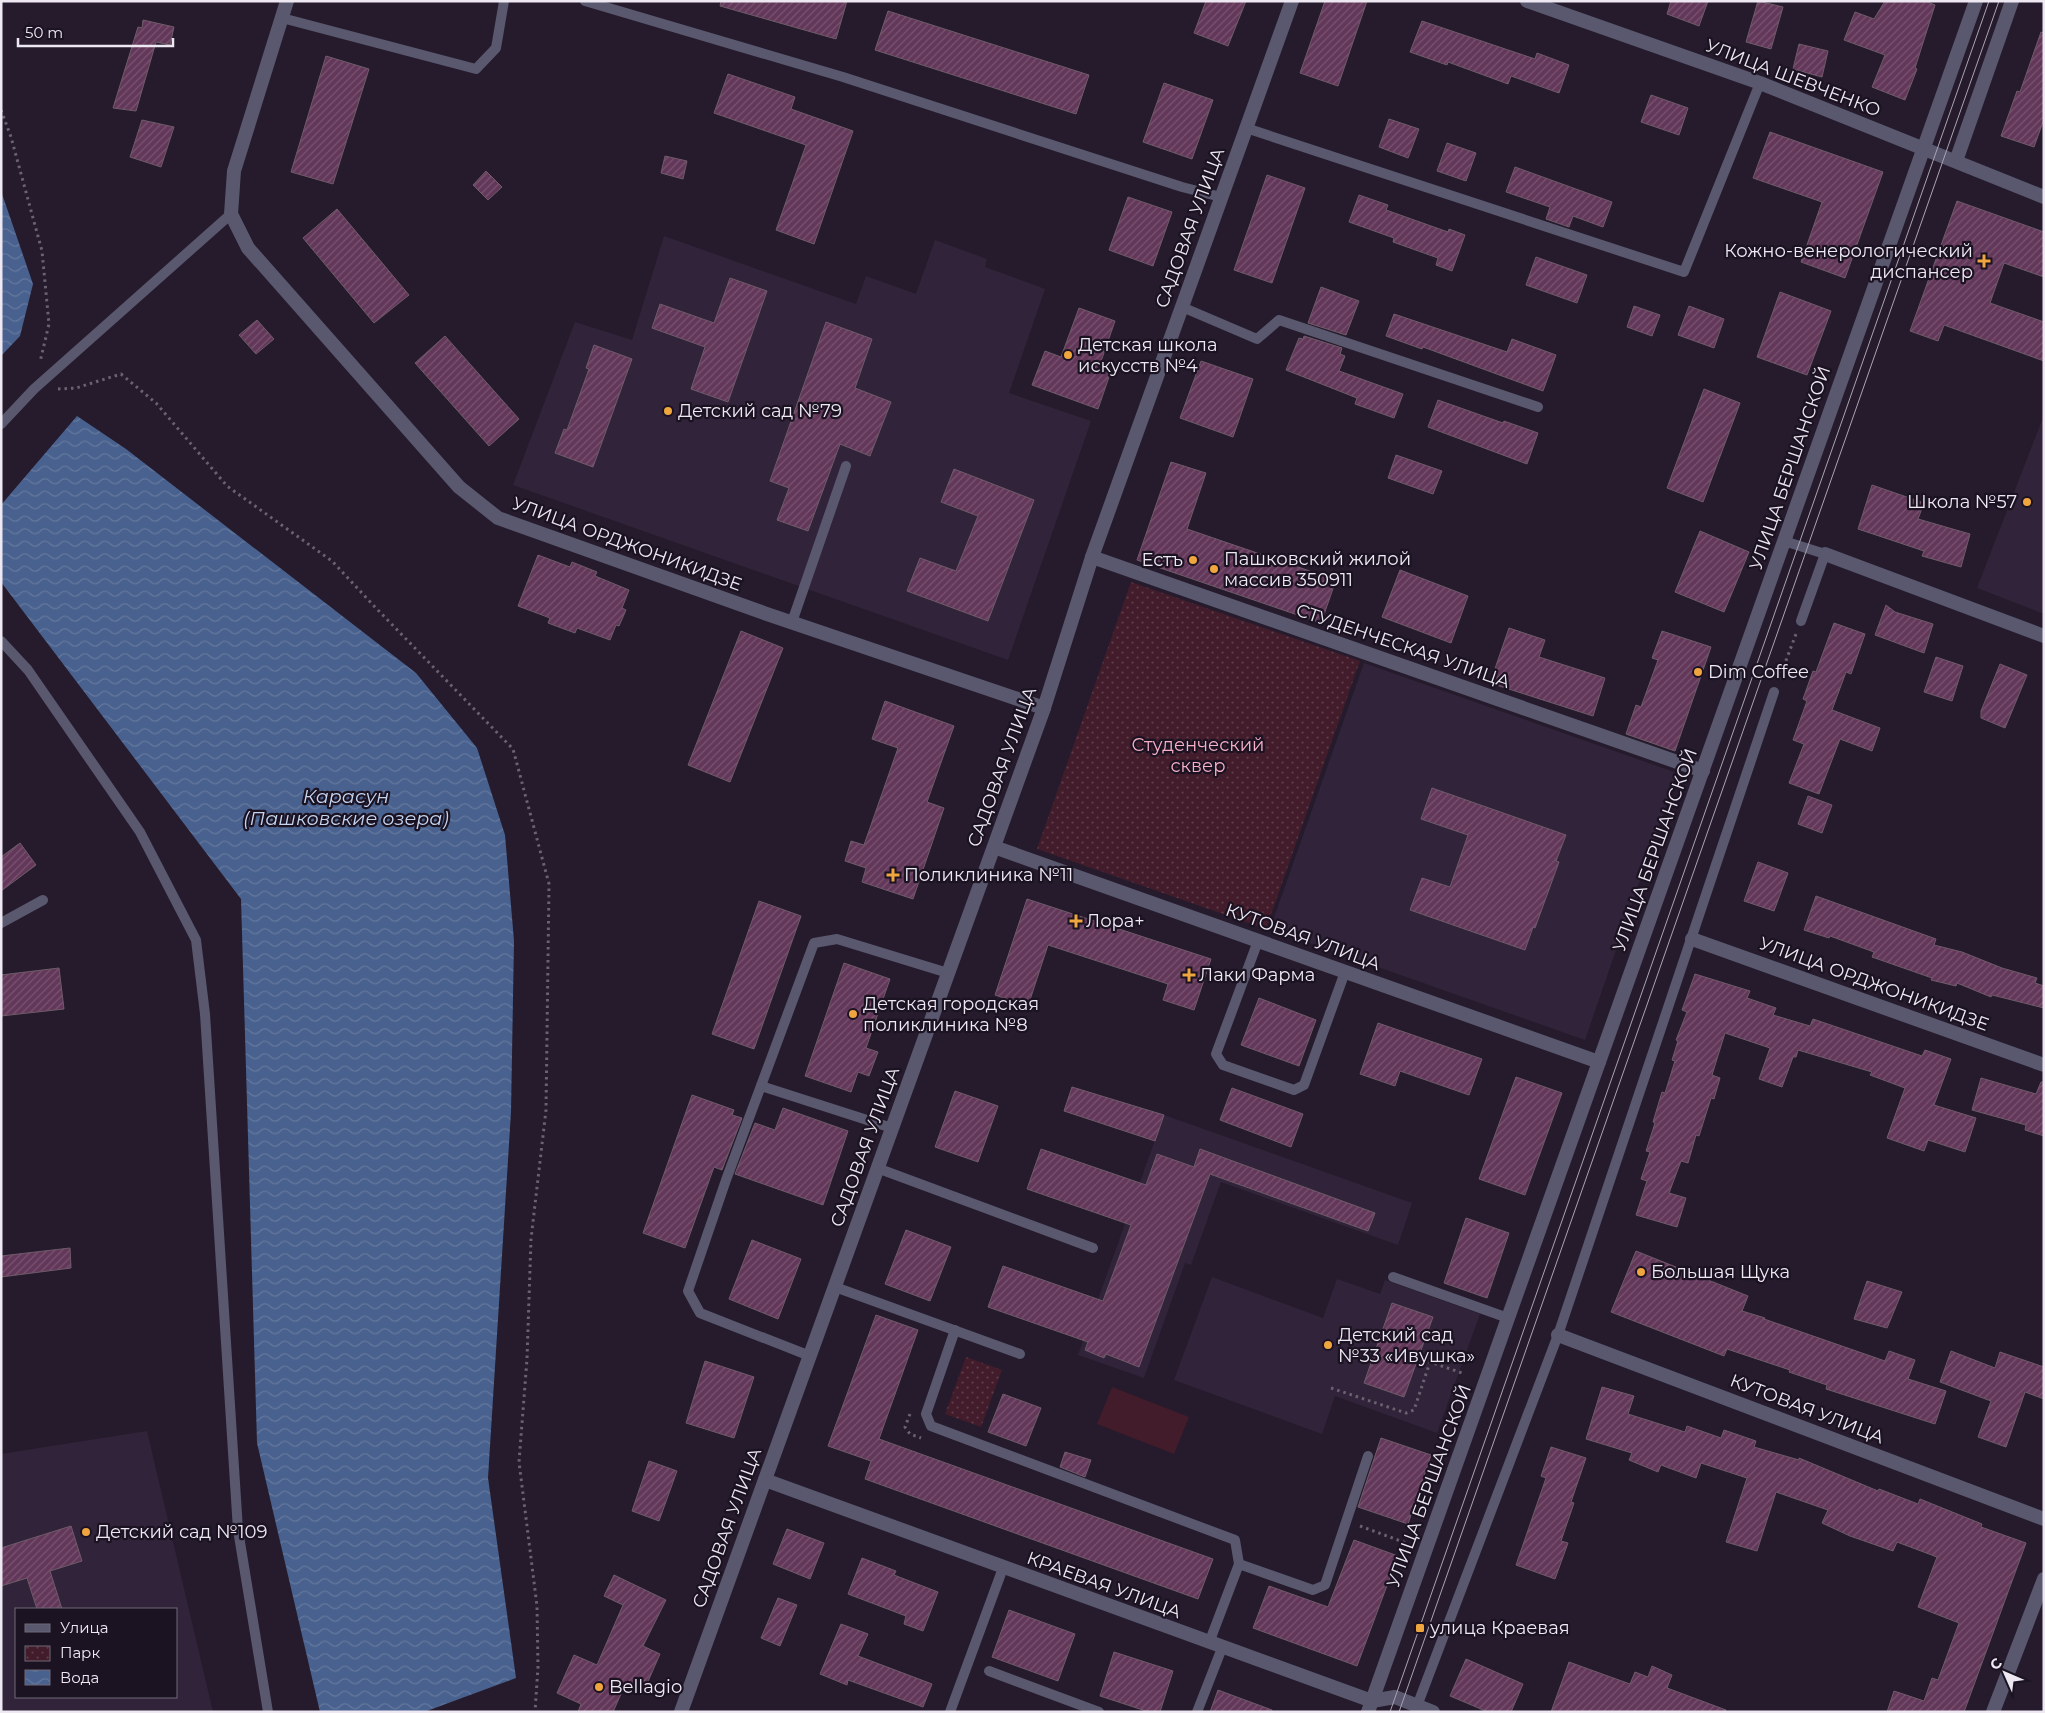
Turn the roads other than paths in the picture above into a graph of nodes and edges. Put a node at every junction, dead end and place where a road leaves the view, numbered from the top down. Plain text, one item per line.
1 (287, 1) edge
2 (504, 1) edge
3 (585, 1) edge
4 (1292, 1) edge
5 (1526, 1) edge
6 (1976, 1) edge
7 (2012, 1) edge
8 (282, 18) junction
9 (1760, 83) junction
10 (1246, 128) junction
11 (1923, 149) junction
12 (1956, 162) junction
13 (1221, 197) junction
14 (2044, 197) edge
15 (231, 214) junction
16 (1182, 307) junction
17 (1538, 407) dead end
18 (1, 424) edge
19 (846, 466) dead end
20 (1784, 541) junction
21 (1825, 554) junction
22 (1092, 557) junction
23 (792, 622) junction
24 (1801, 622) road end
25 (2044, 636) edge
26 (1, 641) edge
27 (1774, 692) road end
28 (1044, 708) junction
29 (1703, 771) junction
30 (994, 847) junction
31 (42, 900) dead end
32 (1, 923) edge
33 (1692, 939) junction
34 (1258, 940) junction
35 (1345, 972) junction
36 (948, 973) junction
37 (1599, 1062) junction
38 (2044, 1066) edge
39 (761, 1086) junction
40 (892, 1128) junction
41 (877, 1168) junction
42 (1093, 1248) dead end
43 (1393, 1277) dead end
44 (834, 1287) junction
45 (1508, 1318) junction
46 (955, 1330) junction
47 (1558, 1335) junction
48 (1020, 1354) dead end
49 (810, 1356) junction
50 (1368, 1456) dead end
51 (765, 1480) junction
52 (2044, 1519) edge
53 (1239, 1564) junction
54 (1003, 1568) junction
55 (2044, 1580) edge
56 (1216, 1646) junction
57 (989, 1671) dead end
58 (1370, 1706) edge
59 (1417, 1706) junction
60 (268, 1712) edge
61 (681, 1712) edge
62 (950, 1712) edge
63 (1099, 1712) edge
64 (1198, 1712) edge
65 (1433, 1712) edge
66 (1994, 1712) edge

1 - 8 street
2 - 8 lane
3 - 13 lane
4 - 10 street, САДОВАЯ УЛИЦА
5 - 9 street, УЛИЦА ШЕВЧЕНКО
6 - 11 street, УЛИЦА БЕРШАНСКОЙ
7 - 12 street
8 - 15 street
9 - 10 lane
9 - 11 street, УЛИЦА ШЕВЧЕНКО
10 - 13 street, САДОВАЯ УЛИЦА
11 - 12 street, УЛИЦА ШЕВЧЕНКО
11 - 20 street, УЛИЦА БЕРШАНСКОЙ
12 - 14 street, УЛИЦА ШЕВЧЕНКО
13 - 16 street, САДОВАЯ УЛИЦА
15 - 18 lane
15 - 23 street, УЛИЦА ОРДЖОНИКИДЗЕ
16 - 17 lane
16 - 22 street, САДОВАЯ УЛИЦА
19 - 23 lane
20 - 21 lane
20 - 29 street, УЛИЦА БЕРШАНСКОЙ
21 - 24 lane
21 - 25 street
22 - 28 street, САДОВАЯ УЛИЦА
22 - 29 street, СТУДЕНЧЕСКАЯ УЛИЦА
23 - 28 street, УЛИЦА ОРДЖОНИКИДЗЕ
26 - 60 lane
27 - 33 lane
28 - 30 street, САДОВАЯ УЛИЦА
29 - 37 street, УЛИЦА БЕРШАНСКОЙ
30 - 34 street, КУТОВАЯ УЛИЦА
30 - 36 street, САДОВАЯ УЛИЦА
31 - 32 lane
33 - 38 street, УЛИЦА ОРДЖОНИКИДЗЕ
33 - 47 lane
34 - 35 street, КУТОВАЯ УЛИЦА
34 - 35 lane
35 - 37 street, КУТОВАЯ УЛИЦА
36 - 39 lane
36 - 40 street, САДОВАЯ УЛИЦА
37 - 45 street, УЛИЦА БЕРШАНСКОЙ
39 - 40 lane
39 - 49 lane
40 - 41 street, САДОВАЯ УЛИЦА
41 - 42 lane
41 - 44 street, САДОВАЯ УЛИЦА
43 - 45 lane
44 - 46 lane
44 - 49 street, САДОВАЯ УЛИЦА
45 - 58 street, УЛИЦА БЕРШАНСКОЙ
46 - 48 lane
46 - 53 lane
47 - 52 street, КУТОВАЯ УЛИЦА
47 - 59 lane
49 - 51 street, САДОВАЯ УЛИЦА
50 - 53 lane
51 - 54 street, КРАЕВАЯ УЛИЦА
51 - 61 street, САДОВАЯ УЛИЦА
53 - 56 lane
54 - 56 street, КРАЕВАЯ УЛИЦА
54 - 62 lane
55 - 66 street
56 - 58 street, КРАЕВАЯ УЛИЦА
56 - 64 lane
57 - 63 lane
58 - 59 street, КРАЕВАЯ УЛИЦА
59 - 65 street, КРАЕВАЯ УЛИЦА

